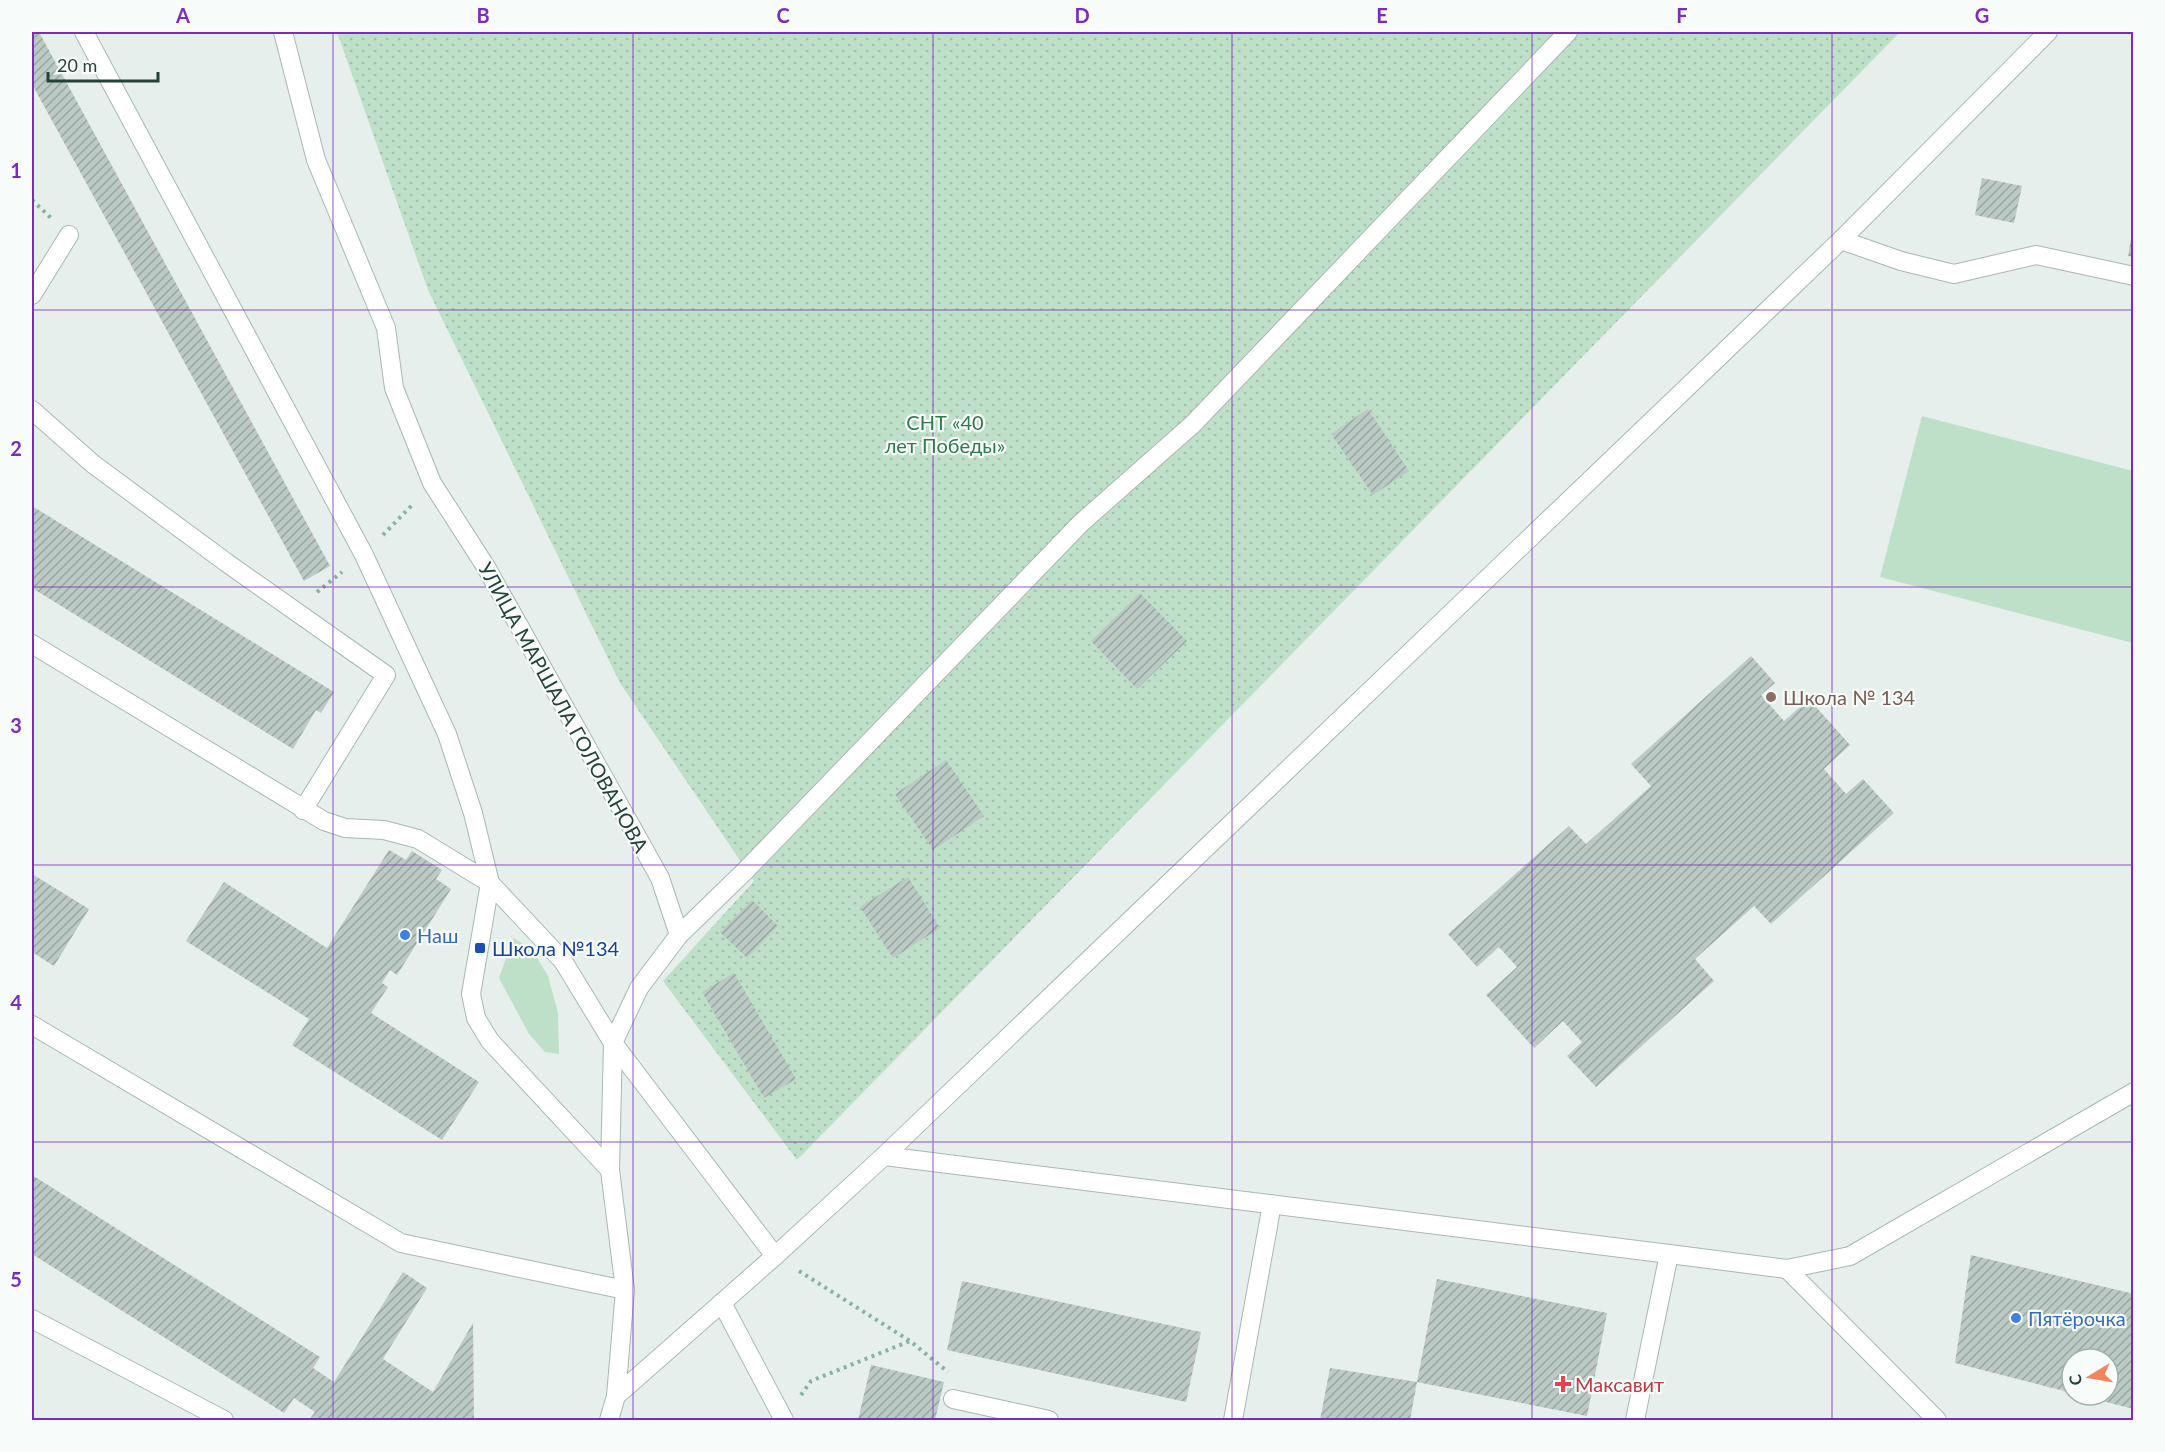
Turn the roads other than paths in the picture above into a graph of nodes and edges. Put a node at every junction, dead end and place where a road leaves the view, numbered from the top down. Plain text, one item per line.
1 (84, 32) edge
2 (283, 32) edge
3 (1568, 32) edge
4 (2048, 32) edge
5 (69, 235) dead end
6 (1841, 240) junction
7 (2133, 276) edge
8 (32, 295) edge
9 (32, 410) edge
10 (32, 644) edge
11 (303, 810) junction
12 (490, 883) junction
13 (680, 934) junction
14 (32, 1025) edge
15 (613, 1043) junction
16 (2133, 1092) edge
17 (884, 1156) junction
18 (610, 1170) junction
19 (1272, 1204) junction
20 (1669, 1254) junction
21 (775, 1256) junction
22 (1787, 1269) junction
23 (625, 1290) junction
24 (722, 1303) junction
25 (32, 1319) edge
26 (616, 1396) junction
27 (952, 1399) road end
28 (224, 1420) edge
29 (609, 1420) edge
30 (784, 1420) edge
31 (1049, 1420) edge
32 (1233, 1420) edge
33 (1635, 1420) edge
34 (1937, 1420) edge

1 - 12 street
2 - 13 street, УЛИЦА МАРШАЛА ГОЛОВАНОВА
3 - 13 street
4 - 6 street
5 - 8 street
6 - 7 street
6 - 17 street
9 - 11 street
10 - 11 street
11 - 12 street
12 - 15 street
12 - 18 street
13 - 15 street
14 - 23 street
15 - 18 street
15 - 21 street
16 - 22 street
17 - 19 street
17 - 21 street
18 - 23 street
19 - 20 street
19 - 32 street
20 - 22 street
20 - 33 street
21 - 24 street
22 - 34 street
23 - 26 street
24 - 26 street
24 - 30 street
25 - 28 street
26 - 29 street
27 - 31 street

